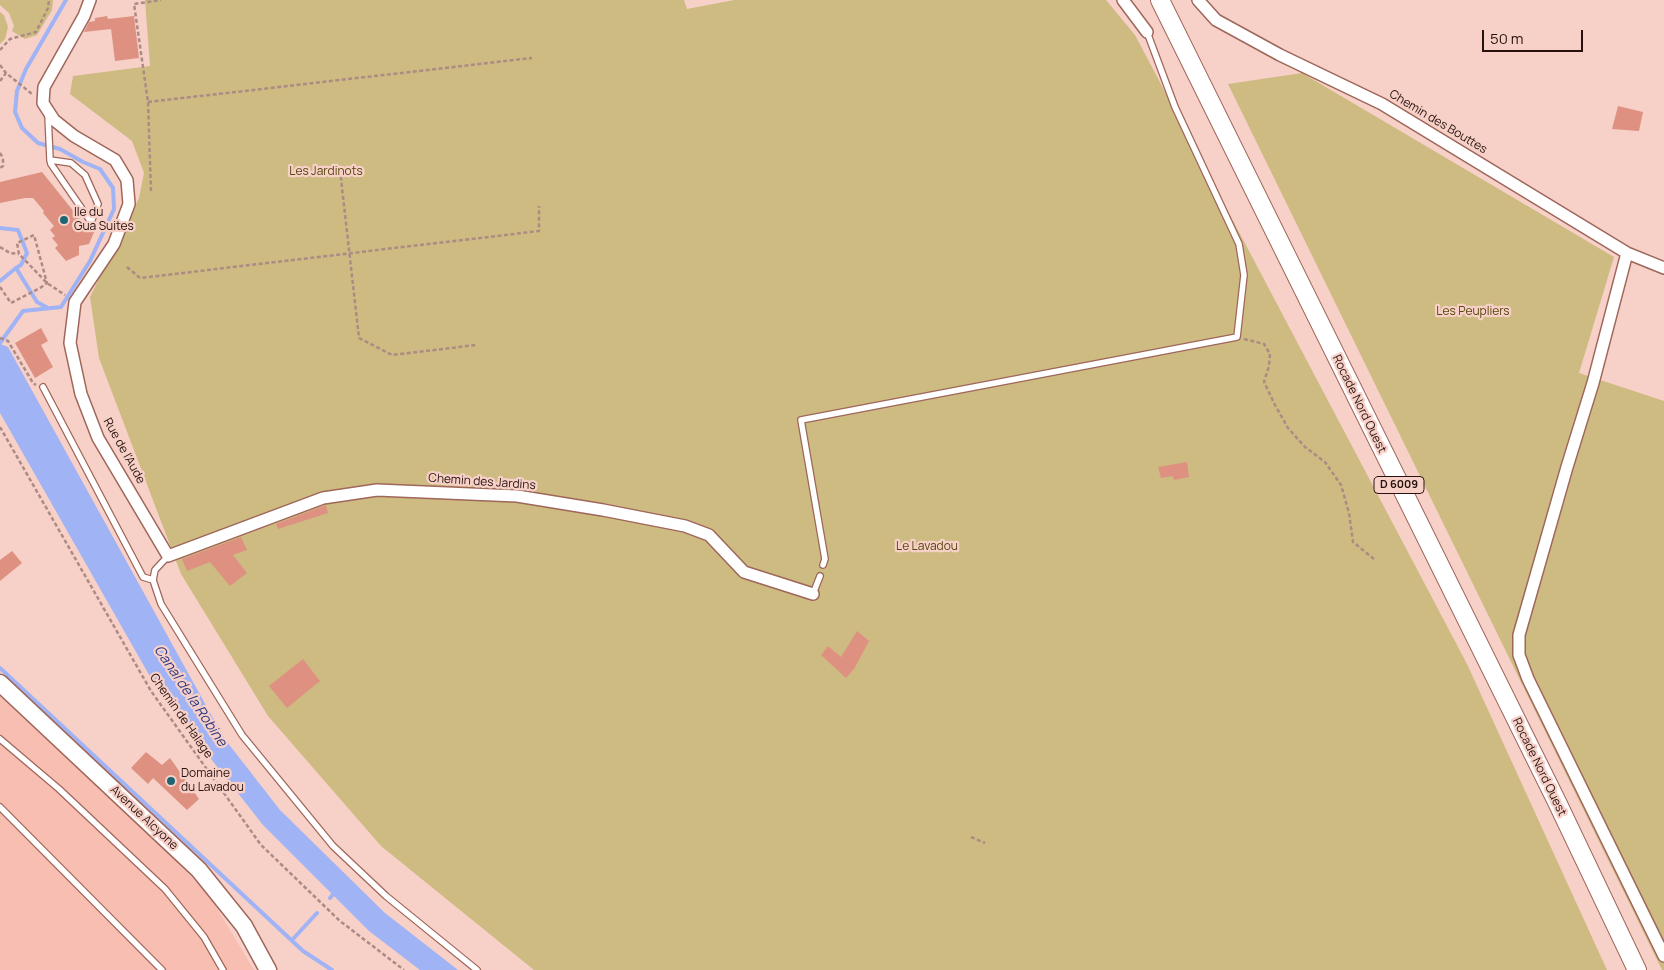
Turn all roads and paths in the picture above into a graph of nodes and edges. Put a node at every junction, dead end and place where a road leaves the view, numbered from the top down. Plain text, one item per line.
1 (49, 0) edge
2 (90, 0) edge
3 (161, 0) edge
4 (1123, 0) edge
5 (1160, 0) edge
6 (1198, 0) edge
7 (1146, 32) joint
8 (0, 50) edge
9 (532, 58) dead end
10 (0, 65) edge
11 (6, 73) junction
12 (0, 82) edge
13 (24, 88) dead end
14 (148, 102) junction
15 (48, 111) junction
16 (0, 153) edge
17 (50, 156) junction
18 (0, 168) edge
19 (340, 170) dead end
20 (151, 192) dead end
21 (539, 206) dead end
22 (0, 247) edge
23 (349, 252) junction
24 (1628, 252) junction
25 (20, 256) junction
26 (127, 267) dead end
27 (1664, 268) edge
28 (47, 283) junction
29 (0, 288) edge
30 (61, 293) dead end
31 (1236, 337) junction
32 (0, 338) edge
33 (476, 344) dead end
34 (42, 387) joint
35 (0, 427) edge
36 (168, 556) junction
37 (1374, 559) dead end
38 (823, 565) dead end
39 (820, 576) dead end
40 (153, 580) junction
41 (813, 594) joint
42 (0, 683) edge
43 (0, 739) edge
44 (0, 807) edge
45 (971, 837) dead end
46 (985, 843) dead end
47 (1664, 956) edge
48 (162, 970) edge
49 (223, 970) edge
50 (268, 970) edge
51 (404, 970) edge
52 (477, 970) edge
53 (1637, 970) edge

1 - 8 path
2 - 15 street
3 - 14 path
4 - 7 street
5 - 53 main road, Rocade Nord Ouest / D 6009
6 - 24 street, Chemin des Bouttes
7 - 31 lane
9 - 14 path
10 - 11 path
11 - 12 path
11 - 13 path
14 - 20 path
15 - 17 lane
15 - 36 street, Rue de l'Aude
16 - 18 path
17 - 17 lane
19 - 23 path
21 - 23 path
22 - 25 path
23 - 26 path
23 - 33 path
24 - 27 street, Chemin des Bouttes
24 - 47 street
25 - 28 path
25 - 28 path
28 - 29 path
28 - 30 path
31 - 37 path
31 - 38 lane
32 - 34 path
34 - 40 lane
35 - 51 path, Chemin de Halage
36 - 40 lane
36 - 41 street, Chemin des Jardins
39 - 41 lane
40 - 52 lane
42 - 50 street, Avenue Alcyone
43 - 49 lane
44 - 48 lane
45 - 46 path

